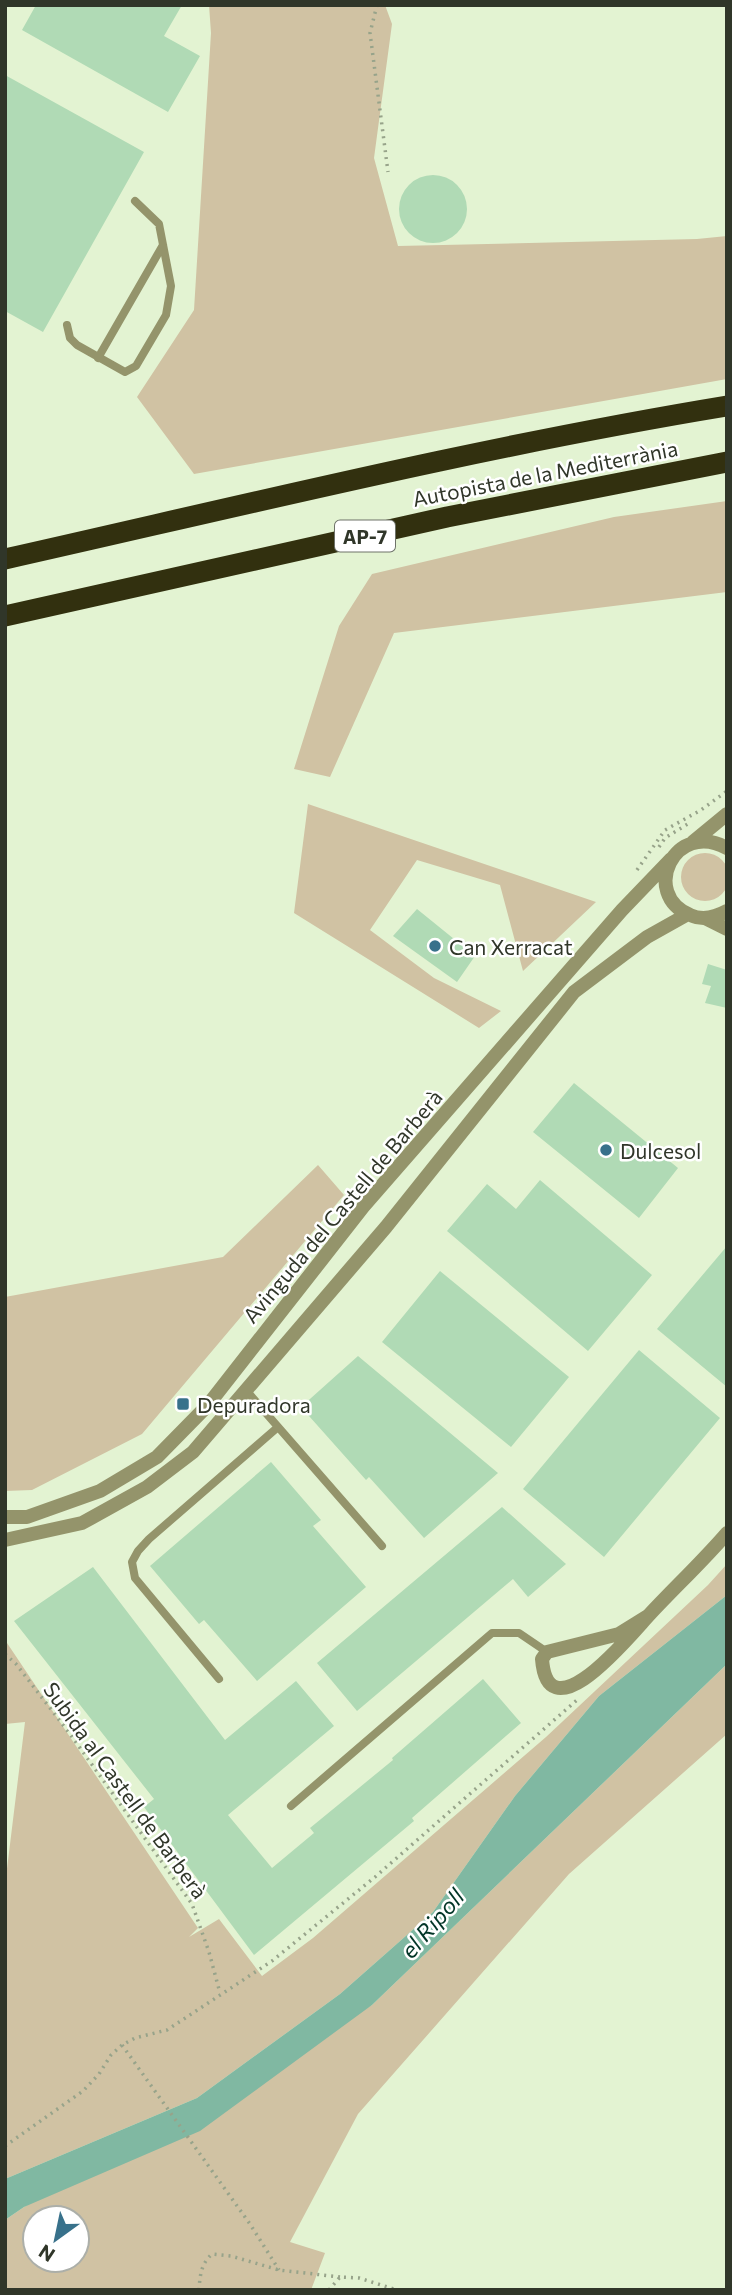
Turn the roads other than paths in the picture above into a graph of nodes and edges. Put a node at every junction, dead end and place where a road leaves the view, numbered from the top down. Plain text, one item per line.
1 (135, 201) dead end
2 (163, 245) junction
3 (66, 325) dead end
4 (98, 358) junction
5 (727, 406) edge
6 (727, 462) edge
7 (5, 559) edge
8 (5, 617) edge
9 (727, 814) edge
10 (693, 842) junction
11 (727, 848) edge
12 (671, 859) junction
13 (727, 911) edge
14 (688, 914) junction
15 (705, 918) junction
16 (727, 929) edge
17 (245, 1389) junction
18 (278, 1427) junction
19 (5, 1517) edge
20 (727, 1533) edge
21 (5, 1540) edge
22 (382, 1546) dead end
23 (648, 1616) junction
24 (547, 1652) junction
25 (219, 1679) dead end
26 (291, 1806) dead end

1 - 2 lane
2 - 4 lane
2 - 4 lane
3 - 4 lane
5 - 7 highway, Autopista de la Mediterrània
6 - 8 highway, Autopista de la Mediterrània / AP-7
9 - 10 street
10 - 11 street
10 - 12 street, Avinguda del Castell de Barberà
12 - 14 street
12 - 19 street, Avinguda del Castell de Barberà
13 - 15 street
14 - 15 street
14 - 17 street
15 - 16 street
17 - 18 lane
17 - 21 street
18 - 22 lane
18 - 25 lane
20 - 23 street
23 - 24 street
23 - 24 street
24 - 26 lane

